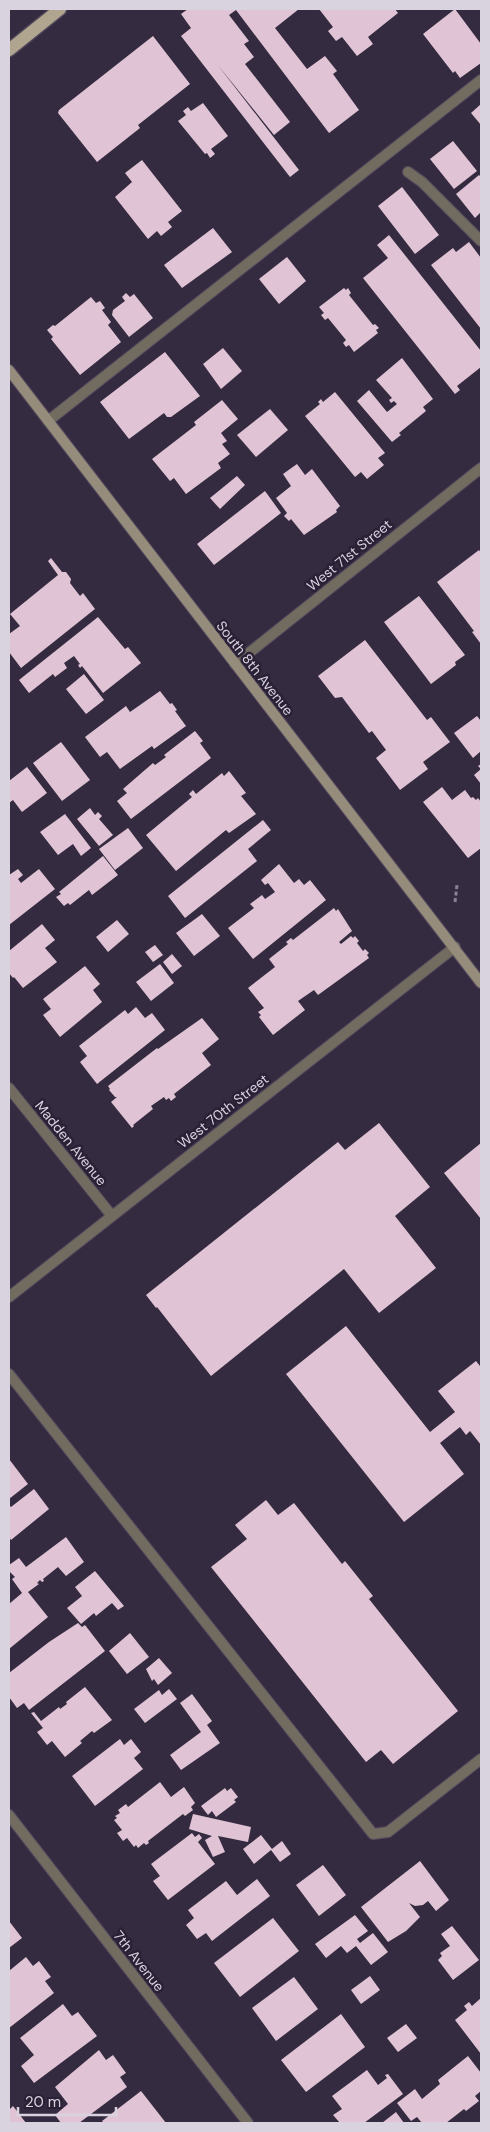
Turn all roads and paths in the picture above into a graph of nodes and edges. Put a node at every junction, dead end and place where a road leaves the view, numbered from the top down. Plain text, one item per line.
1 (60, 9) edge
2 (9, 50) edge
3 (481, 80) edge
4 (408, 172) dead end
5 (481, 240) edge
6 (9, 370) edge
7 (48, 420) junction
8 (481, 468) edge
9 (235, 664) junction
10 (457, 886) dead end
11 (455, 902) dead end
12 (455, 947) junction
13 (481, 983) edge
14 (9, 1088) edge
15 (112, 1216) junction
16 (9, 1297) edge
17 (9, 1374) edge
18 (481, 1759) edge
19 (9, 1816) edge
20 (248, 2123) edge

1 - 2 main road
3 - 7 street
4 - 5 street
6 - 7 street, South 8th Avenue
7 - 9 street, South 8th Avenue
8 - 9 street, West 71st Street
9 - 12 street, South 8th Avenue
10 - 11 path
12 - 13 street, South 8th Avenue
12 - 15 street, West 70th Street
14 - 15 street, Madden Avenue
15 - 16 street, West 70th Street
17 - 18 street
19 - 20 street, 7th Avenue

